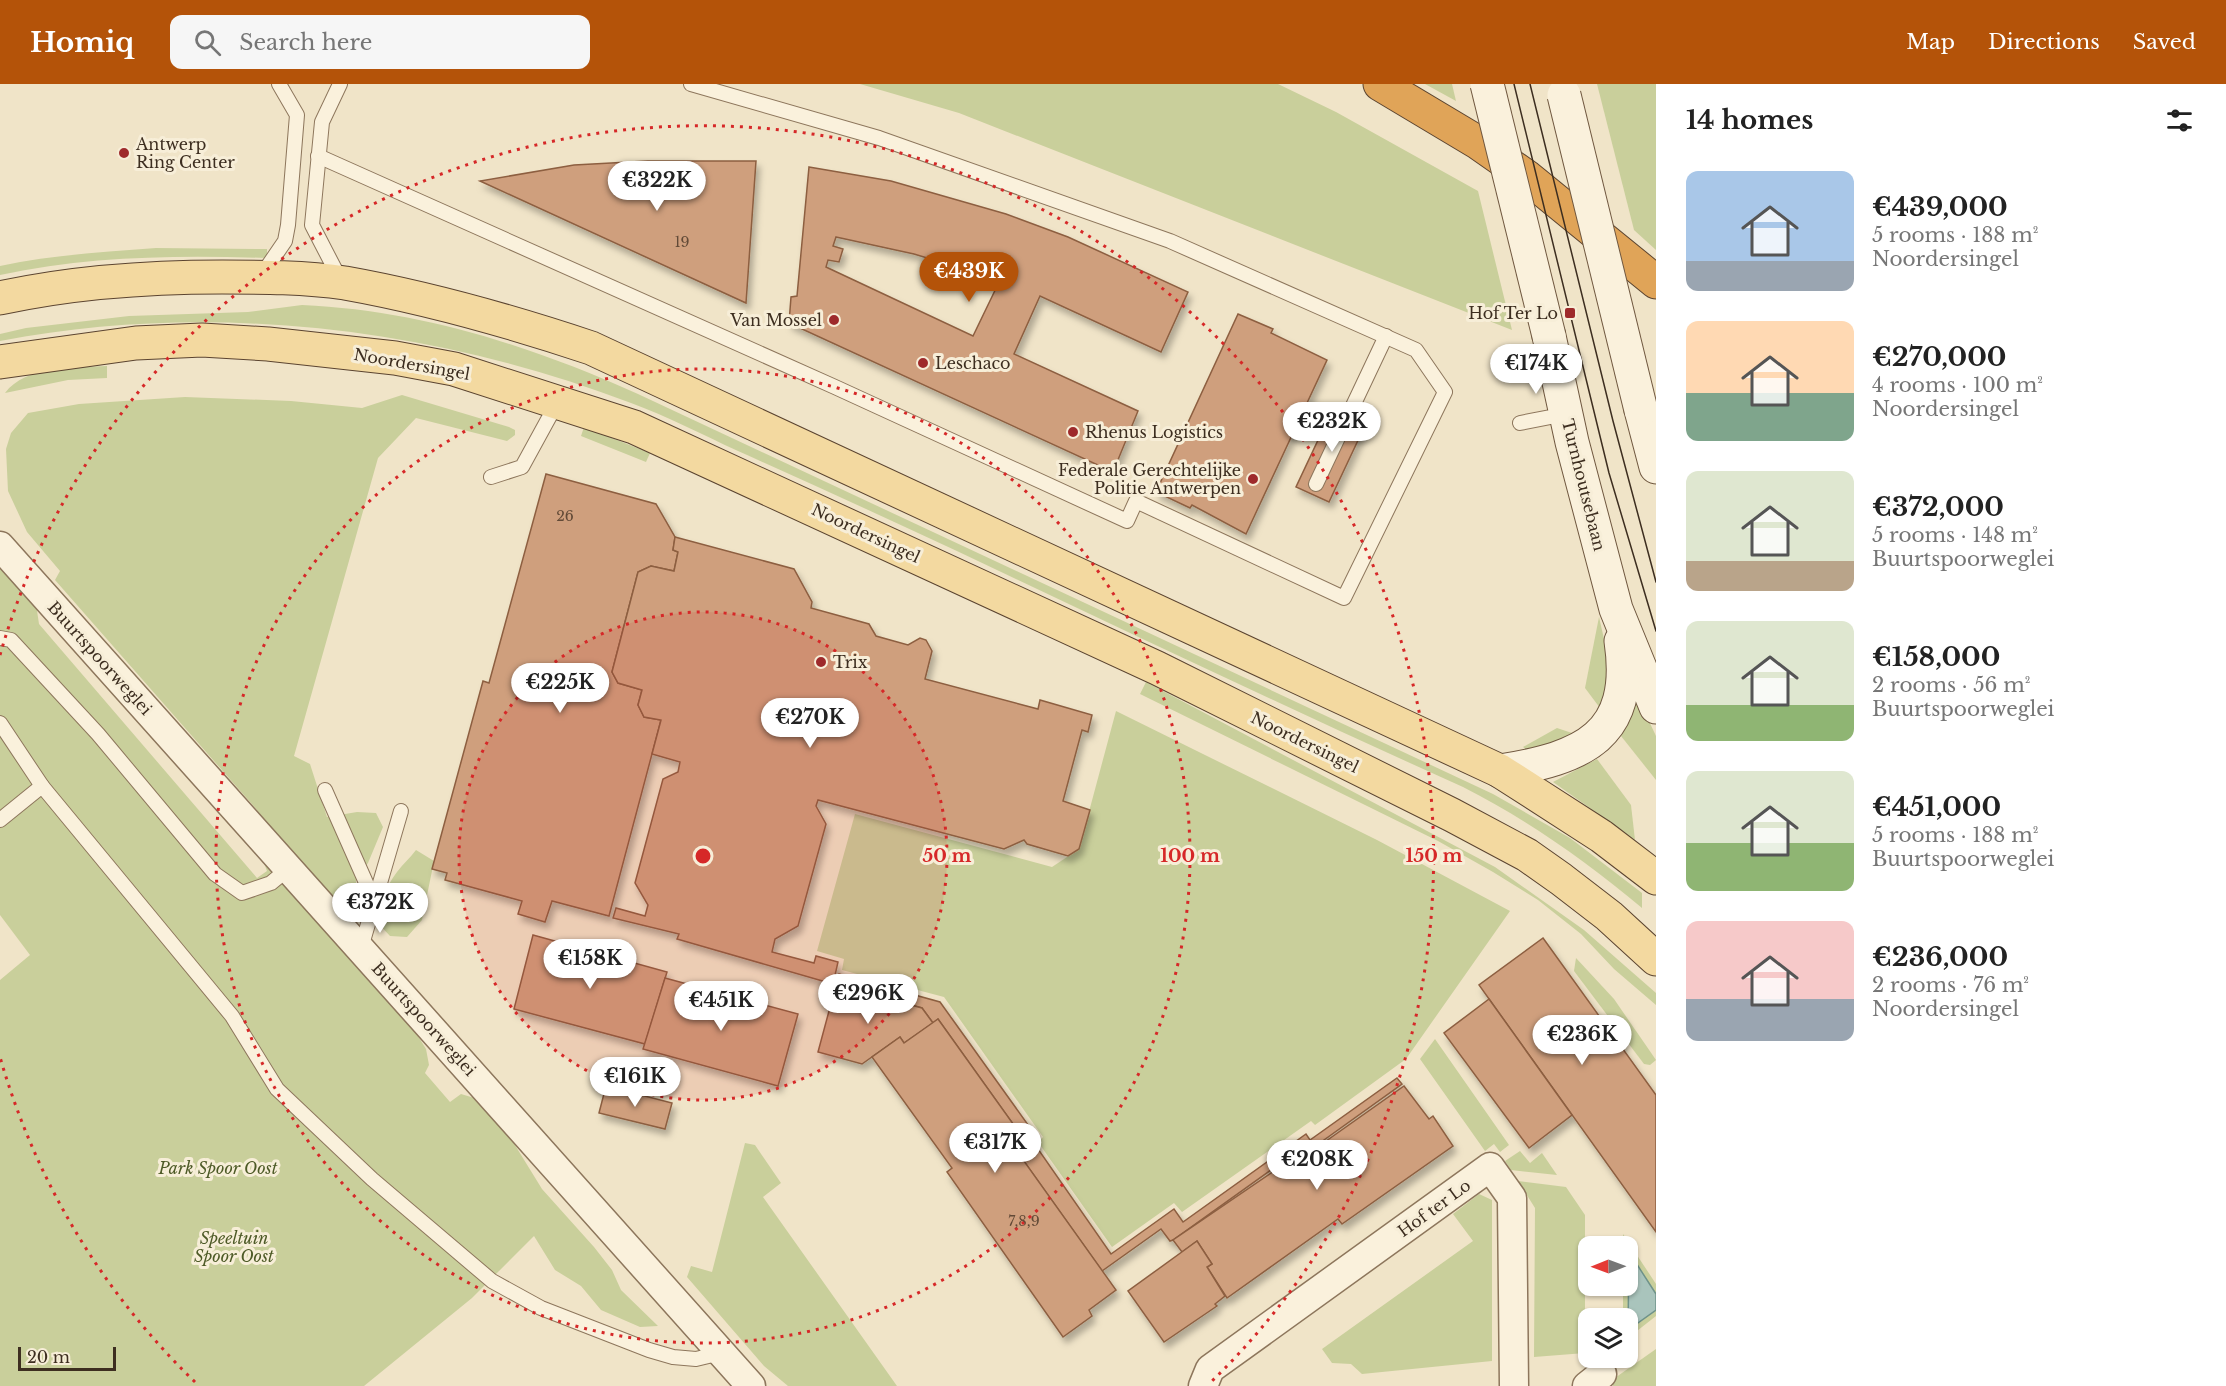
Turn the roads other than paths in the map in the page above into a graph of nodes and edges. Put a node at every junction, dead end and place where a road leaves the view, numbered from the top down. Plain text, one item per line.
1 (279, 84) edge
2 (340, 84) edge
3 (691, 84) edge
4 (1380, 84) edge
5 (1487, 84) edge
6 (1562, 89) edge
7 (318, 156) junction
8 (261, 277) junction
9 (1656, 282) edge
10 (342, 283) junction
11 (0, 298) edge
12 (1386, 336) junction
13 (0, 362) edge
14 (558, 401) junction
15 (1566, 414) junction
16 (1520, 423) dead end
17 (1656, 466) edge
18 (491, 477) dead end
19 (1316, 484) dead end
20 (0, 546) edge
21 (1616, 609) junction
22 (0, 638) edge
23 (1656, 707) edge
24 (0, 723) edge
25 (1500, 771) junction
26 (42, 786) junction
27 (325, 790) dead end
28 (401, 811) dead end
29 (0, 820) edge
30 (289, 868) junction
31 (1656, 878) edge
32 (375, 903) junction
33 (361, 948) junction
34 (1656, 959) edge
35 (722, 1353) junction
36 (751, 1386) edge
37 (1203, 1386) edge
38 (1514, 1386) edge

1 - 8 lane
2 - 7 lane
3 - 12 lane
4 - 9 highway
5 - 15 main road, Turnhoutsebaan, bridge
6 - 17 main road, bridge
7 - 10 lane
7 - 12 lane
8 - 10 main road
8 - 11 main road
10 - 25 main road
12 - 19 lane
13 - 14 main road, Noordersingel
14 - 18 lane
14 - 34 main road, Noordersingel
15 - 16 lane
15 - 21 main road, Turnhoutsebaan
20 - 30 street, Buurtspoorweglei
21 - 23 main road, Turnhoutsebaan
21 - 25 main road
22 - 30 lane
24 - 26 lane
25 - 31 main road
26 - 29 lane
26 - 35 lane
27 - 32 lane
28 - 32 lane
30 - 33 street, Buurtspoorweglei
32 - 33 lane
33 - 35 street, Buurtspoorweglei
35 - 36 street, Buurtspoorweglei
37 - 38 street, Hof ter Lo

